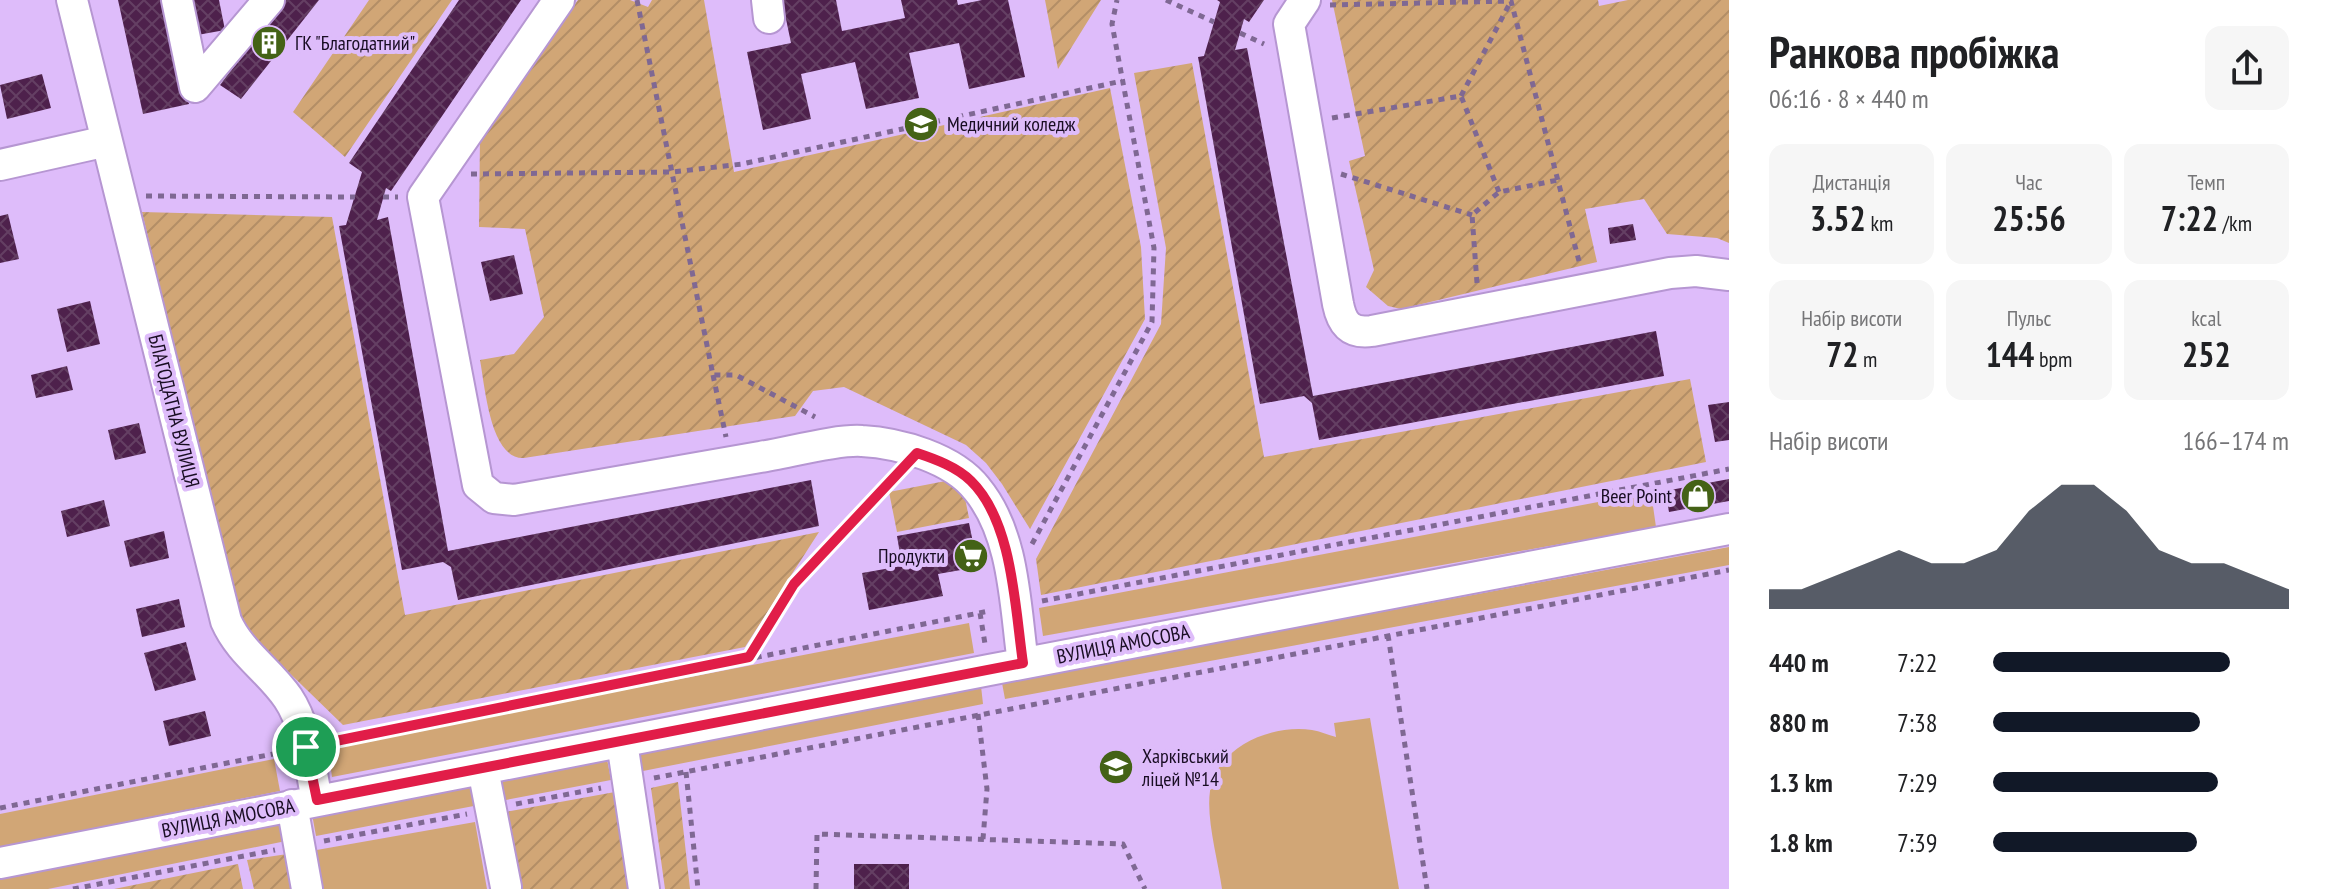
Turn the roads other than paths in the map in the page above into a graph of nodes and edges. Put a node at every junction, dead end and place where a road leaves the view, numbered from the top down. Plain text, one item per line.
1 (72, 0) edge
2 (177, 0) edge
3 (269, 0) edge
4 (559, 0) edge
5 (1303, 3) edge
6 (107, 141) junction
7 (0, 165) edge
8 (1729, 275) edge
9 (1729, 529) edge
10 (1023, 663) junction
11 (622, 742) junction
12 (483, 769) junction
13 (304, 803) junction
14 (0, 863) edge
15 (506, 887) edge
16 (307, 889) edge
17 (644, 889) edge

1 - 6 street, БЛАГОДАТНА ВУЛИЦЯ
2 - 3 street
4 - 10 street
5 - 8 street
6 - 7 street
6 - 13 street, БЛАГОДАТНА ВУЛИЦЯ
9 - 10 street, ВУЛИЦЯ АМОСОВА
10 - 11 street, ВУЛИЦЯ АМОСОВА
11 - 12 street, ВУЛИЦЯ АМОСОВА
11 - 17 street
12 - 13 street, ВУЛИЦЯ АМОСОВА
12 - 15 street
13 - 14 street, ВУЛИЦЯ АМОСОВА
13 - 16 street, БЛАГОДАТНА ВУЛИЦЯ

